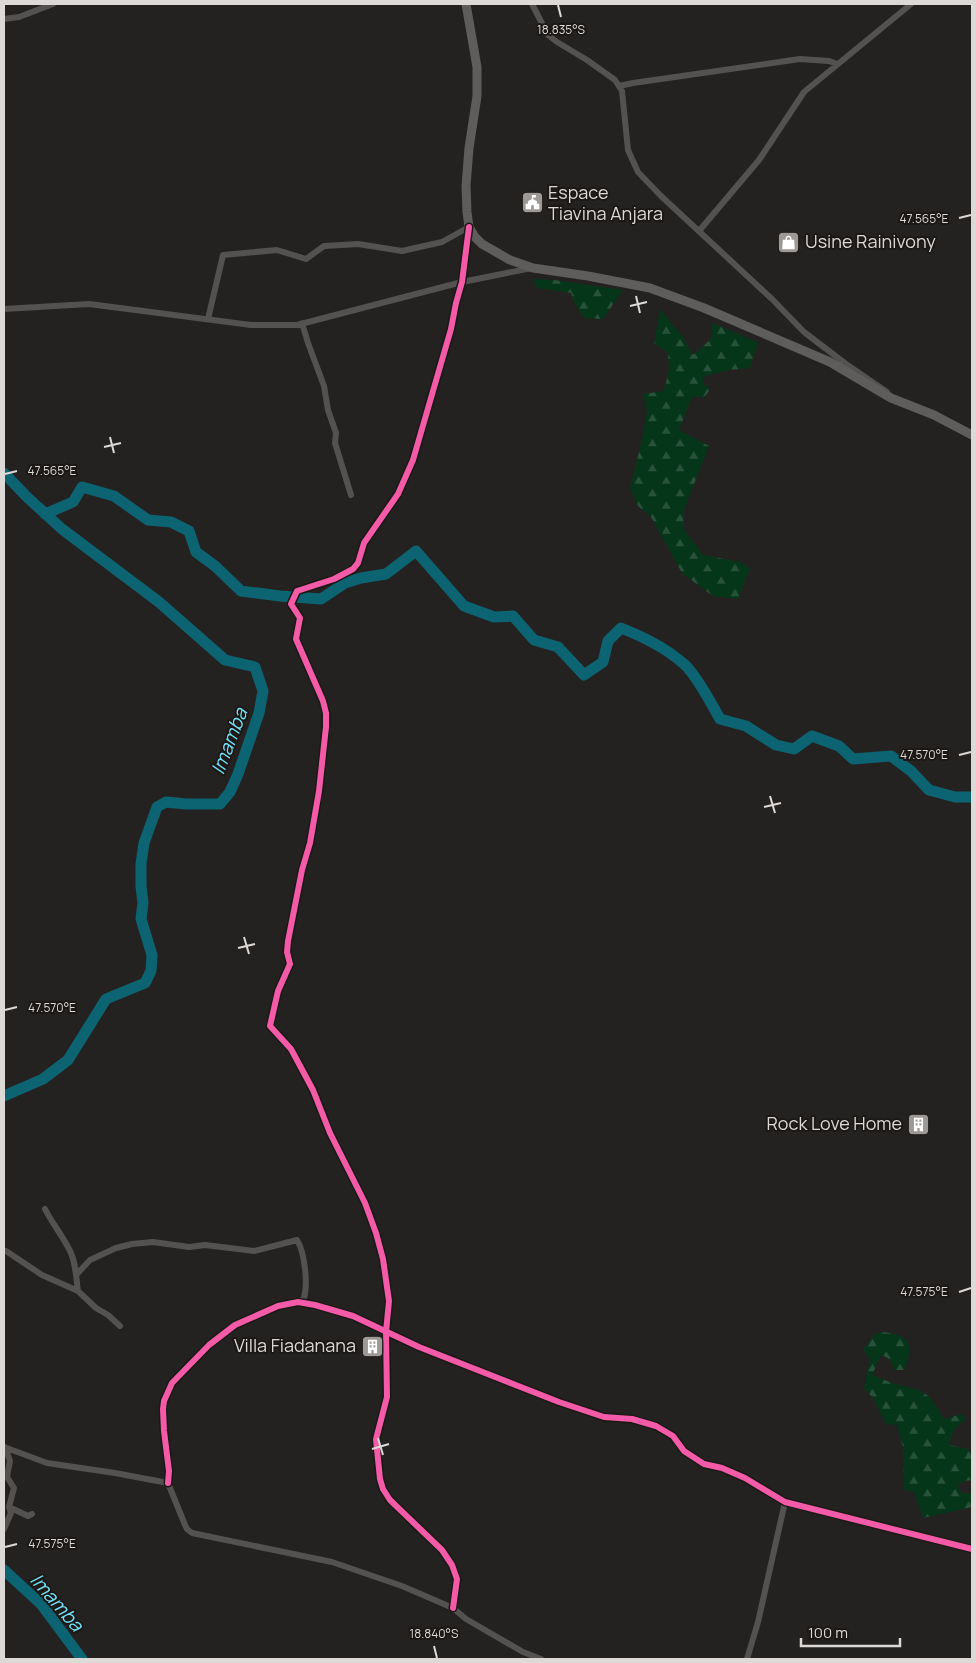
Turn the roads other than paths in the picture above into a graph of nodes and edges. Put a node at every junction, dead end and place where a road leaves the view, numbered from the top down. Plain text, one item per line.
1 (53, 4) edge
2 (466, 4) edge
3 (532, 4) edge
4 (911, 4) edge
5 (4, 19) edge
6 (837, 64) junction
7 (619, 86) junction
8 (469, 227) junction
9 (699, 231) junction
10 (533, 268) junction
11 (462, 282) junction
12 (4, 309) edge
13 (208, 319) junction
14 (302, 323) junction
15 (891, 398) junction
16 (972, 436) edge
17 (351, 495) dead end
18 (45, 1209) dead end
19 (6, 1251) dead end
20 (76, 1274) junction
21 (78, 1291) junction
22 (298, 1302) junction
23 (120, 1326) dead end
24 (386, 1332) junction
25 (4, 1447) edge
26 (168, 1483) junction
27 (785, 1502) junction
28 (9, 1507) junction
29 (32, 1514) dead end
30 (4, 1529) edge
31 (972, 1549) edge
32 (453, 1608) junction
33 (541, 1659) edge
34 (747, 1659) edge

1 - 5 street
2 - 8 street
3 - 7 street
4 - 6 street
6 - 7 street
6 - 9 street
7 - 9 street
8 - 10 street
8 - 11 street
8 - 13 street
9 - 15 street
10 - 11 street
10 - 15 street
11 - 14 street
11 - 24 street
12 - 13 street
13 - 14 street
14 - 17 street
15 - 16 street
18 - 20 street
19 - 21 street
20 - 21 street
20 - 22 street
21 - 23 street
22 - 24 street
22 - 26 street
24 - 27 street
24 - 32 street
25 - 26 street
25 - 28 street
26 - 32 street
27 - 31 street
27 - 34 street
28 - 29 street
28 - 30 street
32 - 33 street

